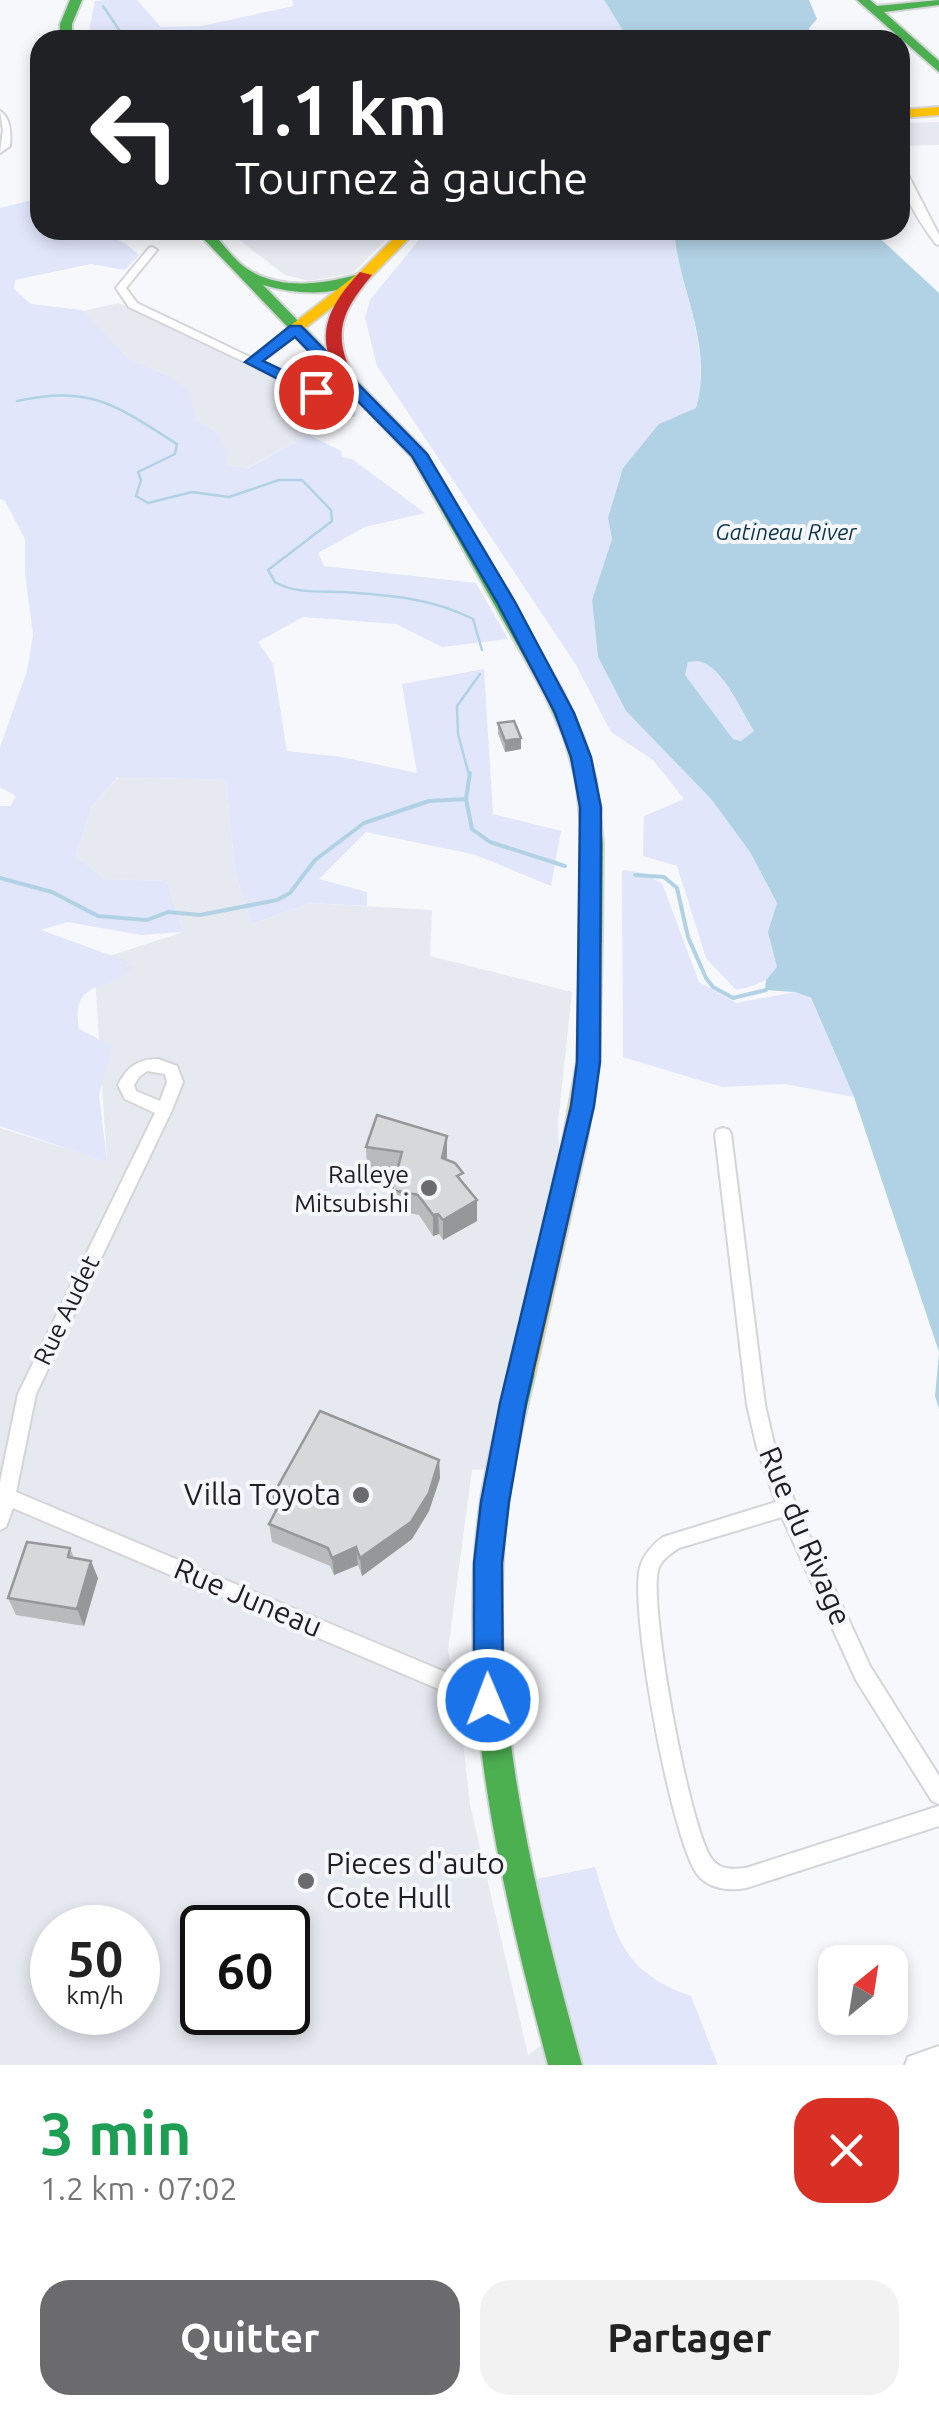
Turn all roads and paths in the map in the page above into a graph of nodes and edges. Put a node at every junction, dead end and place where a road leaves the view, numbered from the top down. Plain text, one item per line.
1 (76, 0) edge
2 (939, 1) edge
3 (869, 5) edge
4 (66, 30) edge
5 (898, 30) edge
6 (910, 40) edge
7 (933, 60) edge
8 (936, 113) edge
9 (0, 114) edge
10 (910, 117) edge
11 (4, 136) edge
12 (0, 150) edge
13 (910, 187) edge
14 (933, 227) edge
15 (211, 240) edge
16 (400, 240) edge
17 (939, 242) edge
18 (152, 250) dead end
19 (238, 269) junction
20 (365, 275) junction
21 (295, 329) junction
22 (252, 362) junction
23 (350, 413) dead end
24 (388, 420) junction
25 (164, 1110) dead end
26 (723, 1134) dead end
27 (8, 1496) junction
28 (788, 1507) junction
29 (0, 1520) edge
30 (488, 1700) junction
31 (939, 1794) edge
32 (939, 1816) edge
33 (939, 2057) edge
34 (564, 2065) edge
35 (916, 2065) edge

1 - 4 main road
2 - 3 main road
3 - 5 main road
6 - 7 main road
8 - 10 main road
9 - 11 street
11 - 12 street
13 - 14 street
14 - 17 street
15 - 19 main road
16 - 20 main road
18 - 22 street
19 - 20 main road
19 - 21 main road
20 - 21 main road
20 - 24 main road
21 - 22 street
21 - 24 main road
22 - 23 street
24 - 30 main road
25 - 27 street, Rue Audet
26 - 28 street, Rue du Rivage
27 - 29 street, Rue Audet
27 - 30 street, Rue Juneau
28 - 31 street, Rue du Rivage
28 - 32 street
30 - 34 main road
33 - 35 street

